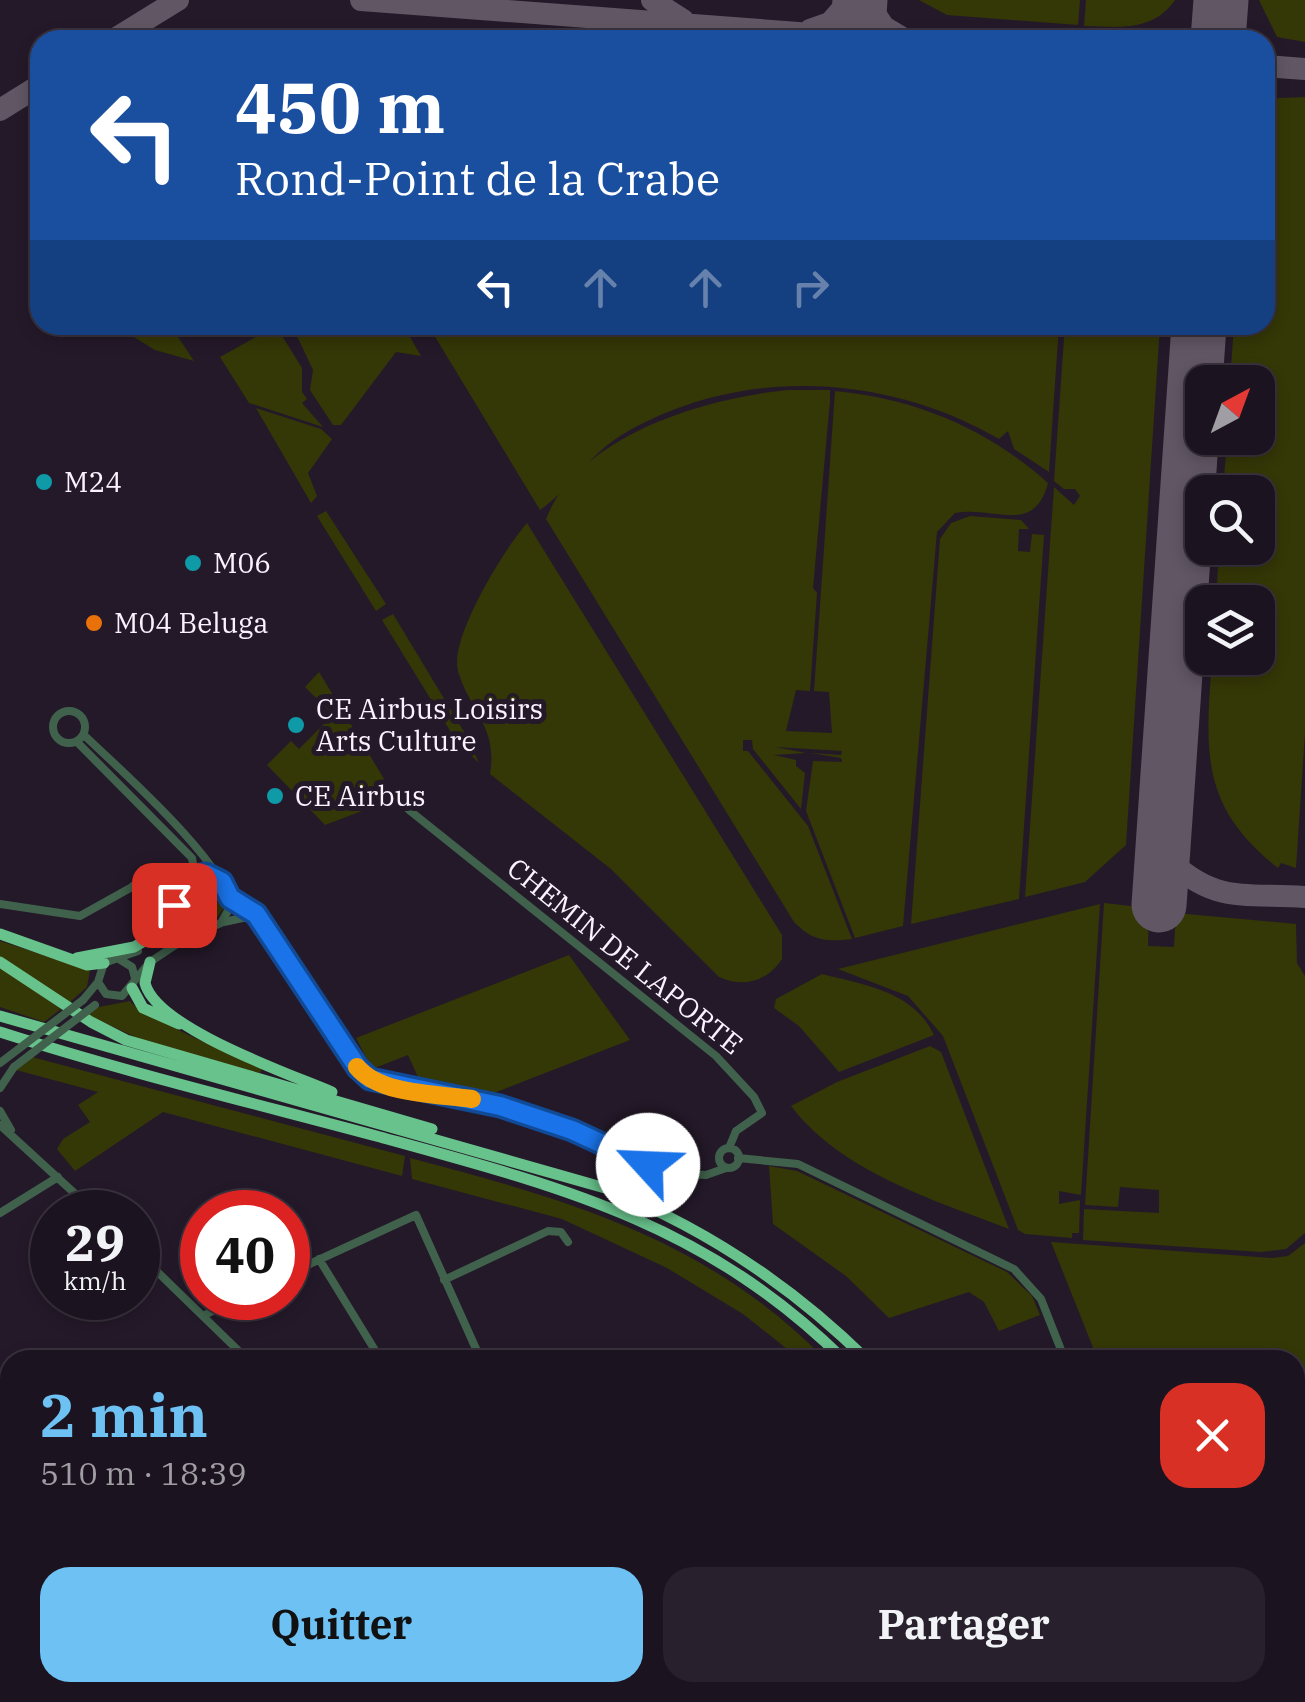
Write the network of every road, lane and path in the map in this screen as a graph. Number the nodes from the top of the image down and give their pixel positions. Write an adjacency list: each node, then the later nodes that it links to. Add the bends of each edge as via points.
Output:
1 (409, 810): 32 (street, CHEMIN DE LAPORTE, via 726,1067 762,1108 760,1117 733,1135)
2 (195, 875): 3 (street); 3 (street, via 192,858 80,738 182,832); 5 (street)
3 (222, 882): 6 (street)
4 (133, 886): 5 (street, via 149,882); 7 (street, via 161,891); 8 (street, via 80,916)
5 (177, 890): 7 (street)
6 (230, 898): 10 (street); 11 (street)
7 (174, 902): 9 (street)
8 (0, 904)
9 (176, 913): 12 (street); 13 (street)
10 (221, 923): 11 (street, via 247,917); 12 (street)
11 (262, 924): 37 (street, via 370,1079 500,1106 659,1170)
12 (198, 930): 18 (street)
13 (162, 931): 15 (highway, via 134,947); 16 (street)
14 (0, 934): 15 (highway)
15 (72, 958): 19 (highway)
16 (119, 959): 19 (street); 21 (street, via 132,967)
17 (0, 962): 29 (highway, via 126,1040)
18 (150, 962): 21 (street); 25 (highway, via 149,994)
19 (104, 963): 20 (street)
20 (98, 982): 22 (street); 26 (street, bridge)
21 (134, 983): 22 (street, via 122,996); 25 (highway, via 143,1008)
22 (109, 996): 27 (street, bridge, via 14,1068)
23 (0, 1016): 33 (highway)
24 (0, 1035): 51 (highway, via 604,1203 742,1275)
25 (206, 1036): 29 (highway)
26 (0, 1063)
27 (0, 1088)
28 (0, 1110): 31 (street)
29 (382, 1113): 33 (highway)
30 (0, 1124): 31 (street)
31 (14, 1134): 38 (street)
32 (729, 1148): 34 (street); 35 (street, CHEMIN DE LAPORTE)
33 (482, 1150): 52 (highway, via 605,1188 690,1226 763,1271)
34 (738, 1158): 36 (street); 53 (street, via 798,1164 1014,1269 1041,1299)
35 (719, 1159): 36 (street); 37 (street, CHEMIN DE LAPORTE)
36 (726, 1168): 37 (street)
37 (696, 1174)
38 (58, 1177): 39 (street); 40 (street)
39 (72, 1190)
40 (0, 1214)
41 (568, 1242): 45 (street, via 562,1232 548,1231)
42 (319, 1259): 43 (street); 45 (street, via 416,1215); 49 (street)
43 (310, 1263)
44 (160, 1274): 46 (street)
45 (444, 1280): 50 (street)
46 (180, 1294)
47 (207, 1320): 48 (street)
48 (238, 1350)
49 (376, 1350)
50 (476, 1350)
51 (833, 1350)
52 (855, 1350)
53 (1061, 1350)

